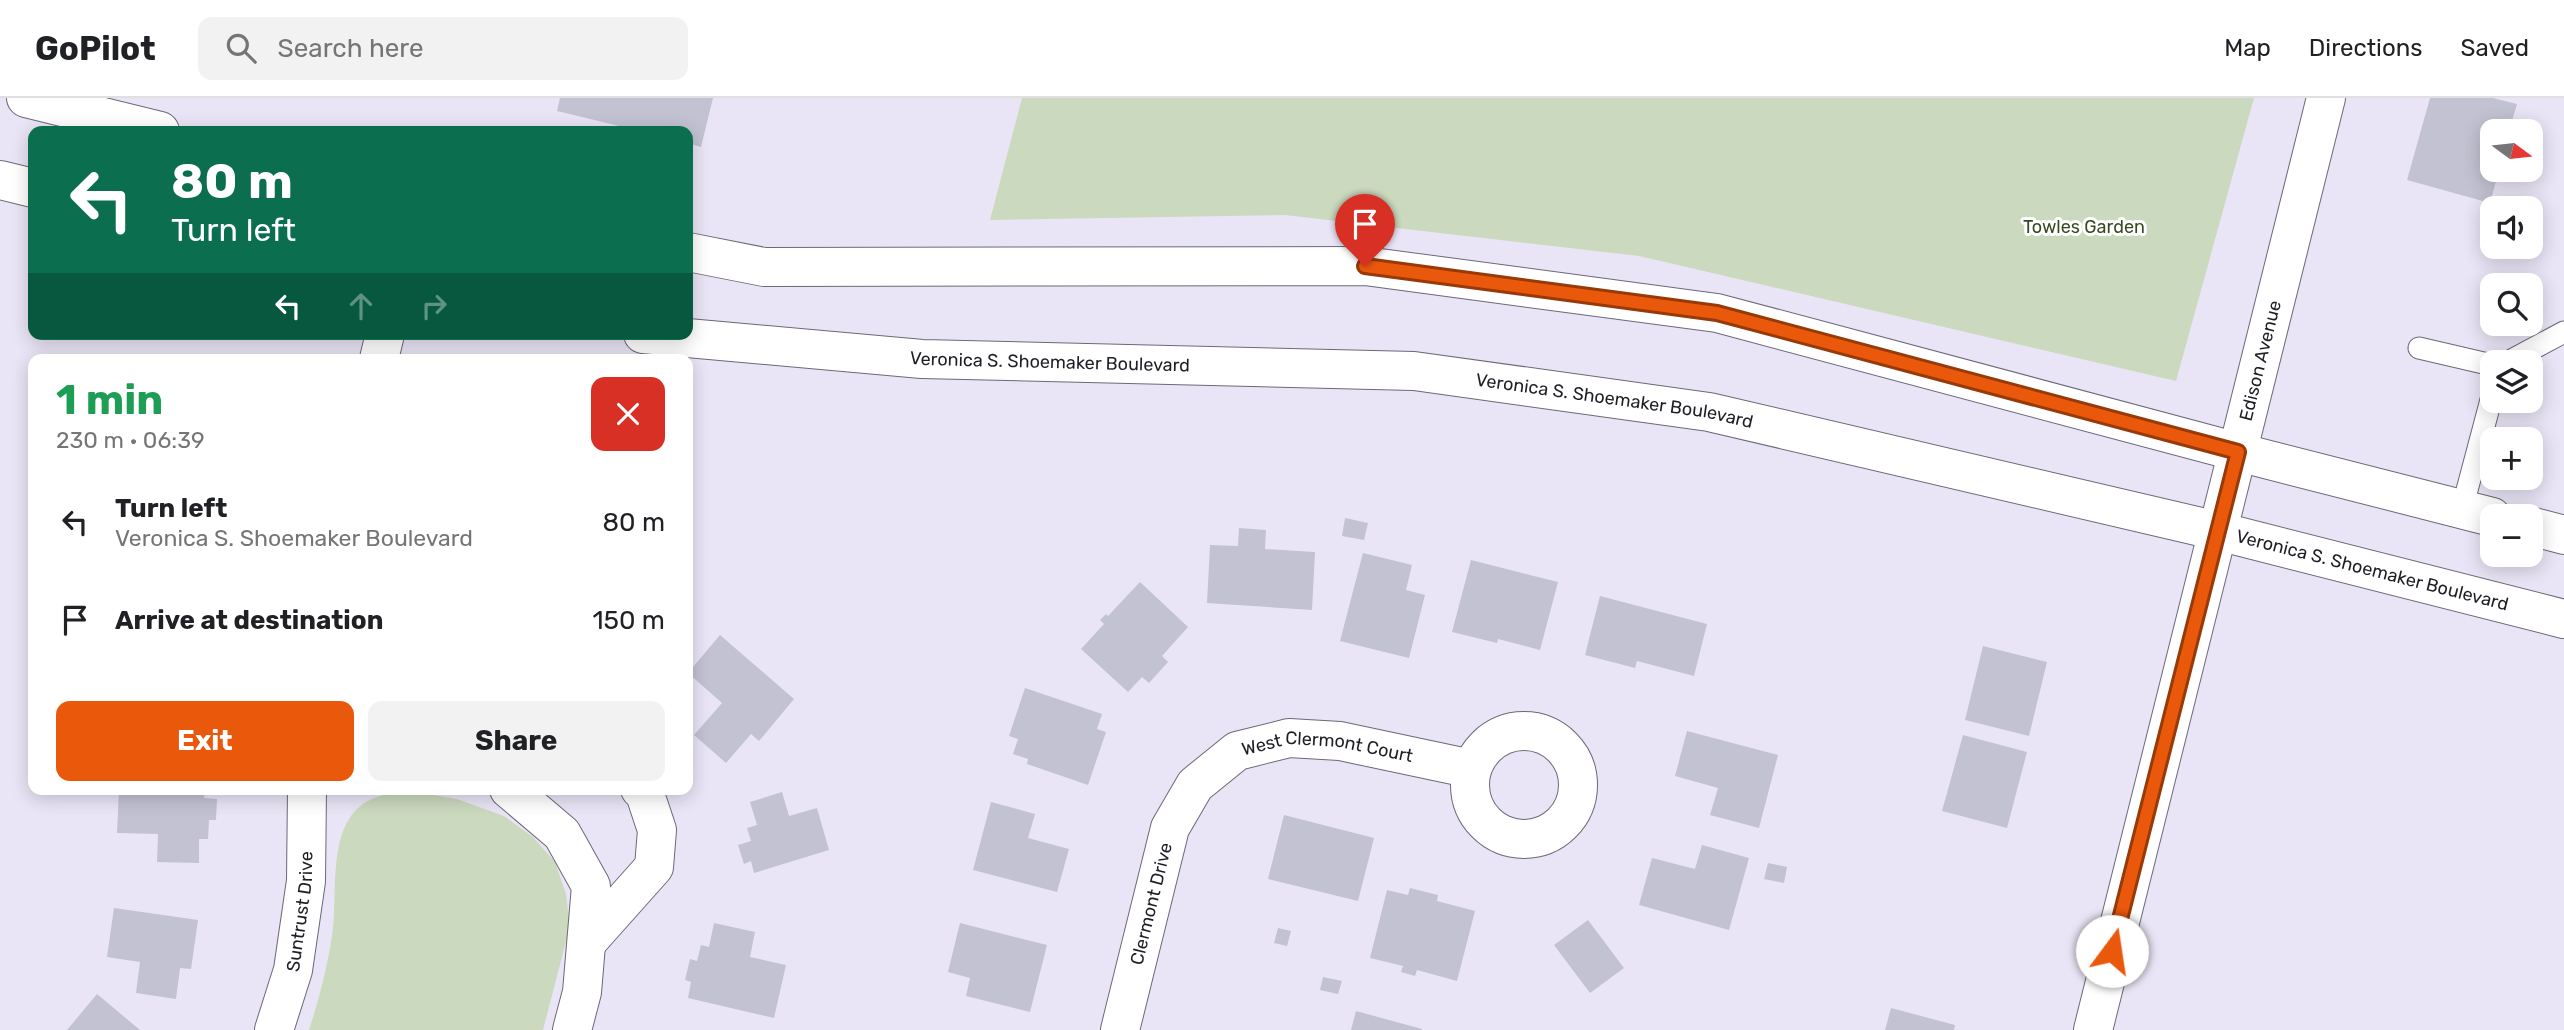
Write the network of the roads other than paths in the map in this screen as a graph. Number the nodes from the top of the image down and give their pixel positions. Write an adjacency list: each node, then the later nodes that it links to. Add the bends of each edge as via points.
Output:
1 (26, 98): 3 (street)
2 (2326, 98): 13 (street, Edison Avenue)
3 (140, 126)
4 (0, 180): 5 (street)
5 (28, 187)
6 (693, 252): 13 (street, via 764,267 1378,267 1717,313)
7 (2564, 331): 10 (lane)
8 (693, 338): 16 (street, Veronica S. Shoemaker Boulevard, via 922,359 1414,371 1709,412)
9 (2419, 348): 11 (lane)
10 (2530, 350)
11 (2480, 362)
12 (2490, 413): 14 (lane)
13 (2238, 452): 14 (street); 16 (street, Edison Avenue)
14 (2477, 513)
15 (2543, 529): 17 (street)
16 (2218, 531): 18 (street, Veronica S. Shoemaker Boulevard); 28 (street, Edison Avenue)
17 (2564, 535)
18 (2564, 619)
19 (1472, 769): 20 (street, West Clermont Court, via 1340,741 1289,737 1237,751)
20 (1195, 785): 27 (street, Clermont Drive, via 1170,828)
21 (307, 795): 25 (street, Suntrust Drive, via 306,881 293,970)
22 (516, 795): 24 (street, via 562,834 591,886)
23 (645, 795): 24 (street, via 657,830 654,867)
24 (588, 941): 26 (street)
25 (274, 1030)
26 (572, 1030)
27 (1120, 1030)
28 (2093, 1030)

